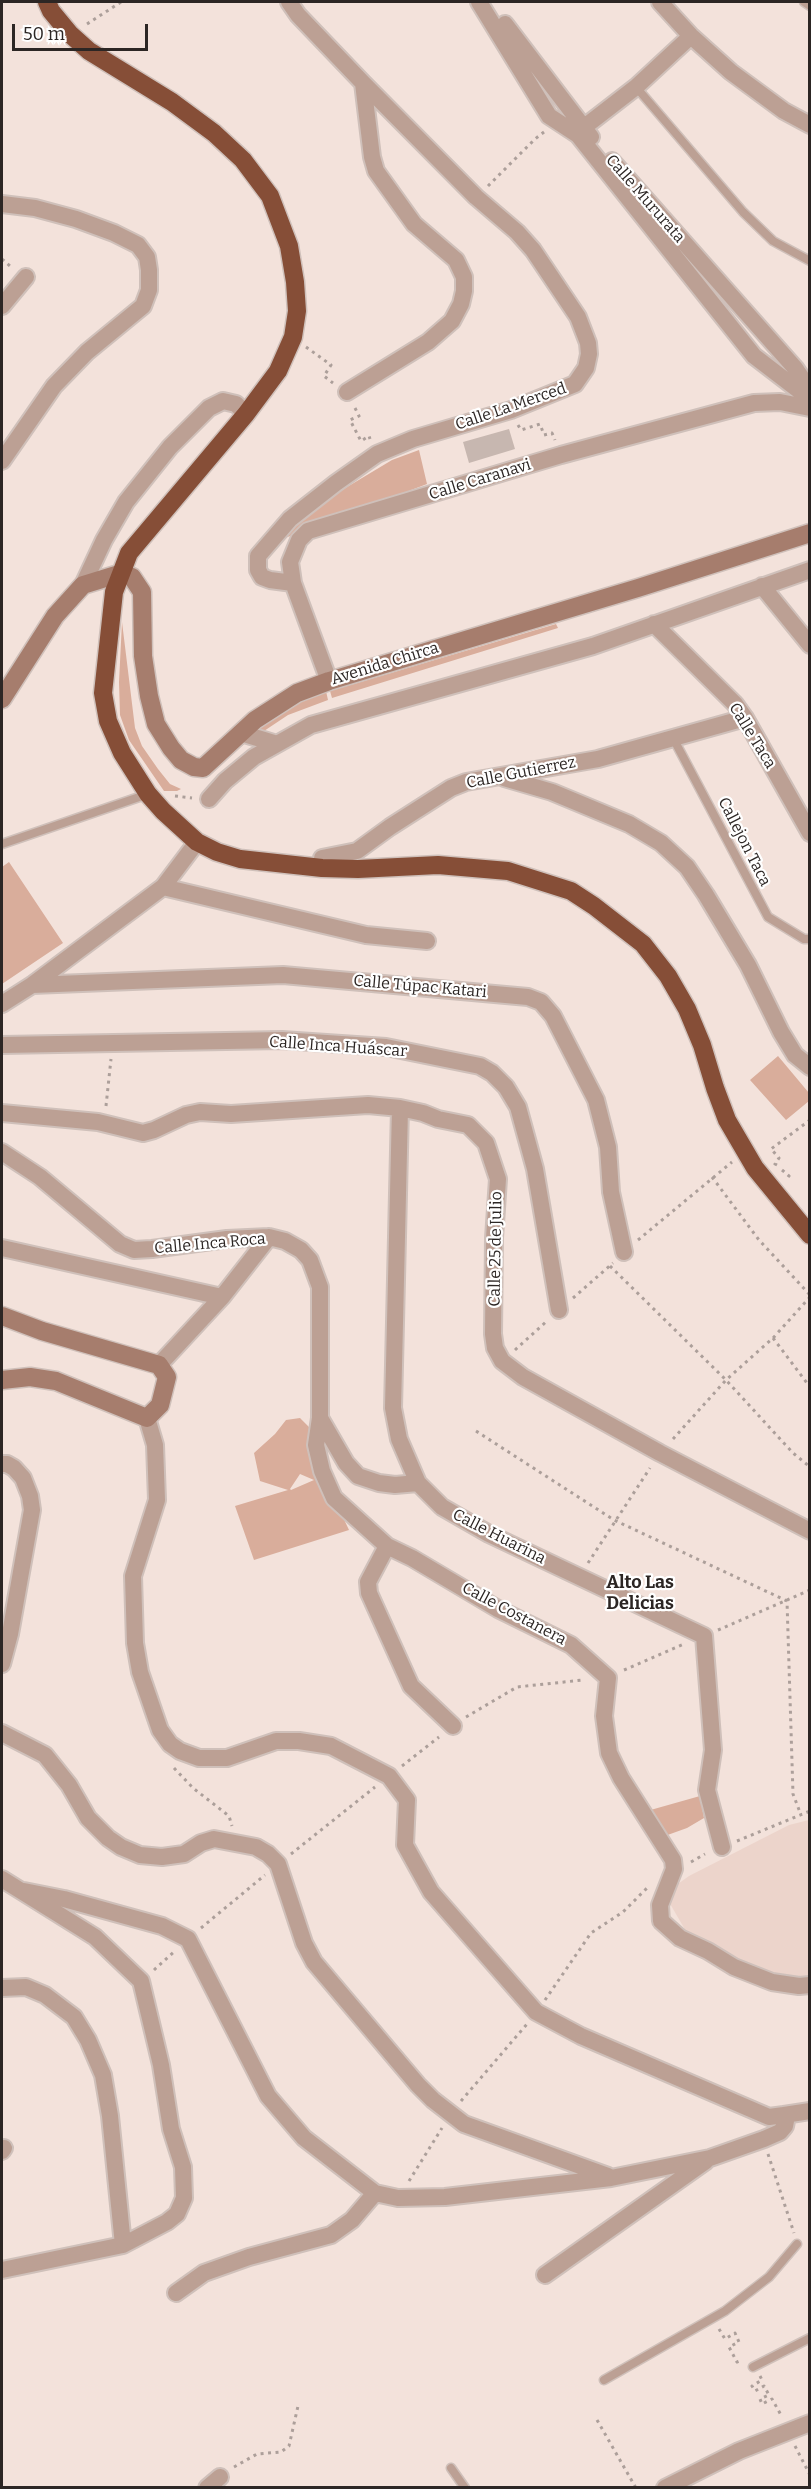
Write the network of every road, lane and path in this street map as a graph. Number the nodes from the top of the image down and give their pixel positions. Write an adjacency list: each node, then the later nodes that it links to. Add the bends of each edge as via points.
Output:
1 (47, 2): 9 (highway)
2 (121, 2): 9 (path)
3 (289, 2): 11 (street, Calle La Merced)
4 (479, 2): 13 (street)
5 (488, 2): 15 (street, Calle Mururata)
6 (660, 2): 10 (street)
7 (804, 2): 8 (lane)
8 (810, 6)
9 (70, 34): 21 (highway, via 89,51 214,133 243,160 270,196 289,246 295,282 297,311)
10 (691, 36): 12 (street); 14 (street, via 731,72)
11 (363, 83): 16 (street, Calle La Merced); 23 (street, via 376,171 414,224 456,260 464,277 464,291 452,321 428,342)
12 (636, 87): 15 (street); 18 (lane, via 743,212 773,241)
13 (555, 121): 16 (path); 24 (street, via 578,135 754,356)
14 (810, 125)
15 (583, 128): 22 (street, Calle Mururata, via 795,368)
16 (476, 197): 26 (street, Calle La Merced, via 533,250 578,317 588,343 586,368 575,384)
17 (2, 204): 30 (street, via 35,208 114,233 138,245 147,257 149,270 149,290 143,306 87,352 54,386)
18 (810, 261)
19 (26, 277): 20 (street)
20 (2, 306)
21 (293, 338): 23 (path, via 331,365 324,376 332,384 340,380); 27 (highway, via 278,371)
22 (810, 390)
23 (347, 392): 28 (path, via 359,416 350,420 361,441 369,436)
24 (810, 399)
25 (810, 408): 29 (street, Calle Caranavi, via 780,402 754,403)
26 (511, 410): 28 (street, Calle La Merced); 29 (path, via 521,430 540,424 544,435 552,433)
27 (246, 414): 33 (highway, via 129,553); 35 (street, via 236,404 223,401 208,408 170,447 126,502)
28 (376, 454): 34 (street, Calle La Merced, via 290,519 263,549 257,563 262,577)
29 (561, 455): 34 (street, Calle Caranavi, via 308,531 293,551)
30 (2, 461)
31 (810, 533): 39 (street, Avenida Chirca)
32 (810, 570): 36 (street)
33 (122, 573): 35 (street); 42 (street, Avenida Chirca, via 132,577 142,592 143,656 149,696 156,724 171,748 181,760 203,768); 46 (highway, via 114,592 103,693 108,721 122,753)
34 (293, 583): 39 (street, Calle Caranavi)
35 (83, 585): 40 (street, via 55,616)
36 (762, 586): 37 (street); 38 (street)
37 (654, 624): 41 (street, Calle Taca); 44 (street, via 549,659 311,725)
38 (810, 645)
39 (328, 681): 42 (street, Avenida Chirca, via 297,693)
40 (2, 699)
41 (745, 718): 43 (street, Calle Gutierrez); 48 (street, Calle Taca)
42 (241, 733): 44 (street)
43 (673, 738): 45 (street, Calle Gutierrez, via 598,759); 53 (lane, Callejon Taca, via 768,917)
44 (277, 744): 47 (street, via 254,757)
45 (500, 777): 51 (street, Calle Gutierrez, via 451,788 357,851 322,858); 59 (street, via 552,792 629,824 661,843 687,867 748,965 795,1055)
46 (148, 794): 47 (path); 49 (highway); 50 (lane)
47 (209, 799)
48 (810, 833)
49 (197, 842): 51 (highway, via 240,859); 52 (street)
50 (2, 844)
51 (322, 868): 66 (highway, via 438,864 508,871 571,891 618,922 643,944 668,975 702,1045 727,1120)
52 (163, 887): 54 (street, via 366,935); 55 (street)
53 (810, 939)
54 (427, 941)
55 (32, 985): 56 (street); 70 (street, Calle Túpac Katari, via 283,975 528,997 541,1002 553,1016 596,1100 609,1147 611,1192)
56 (2, 1004)
57 (113, 1043): 58 (street, Calle Inca Huáscar); 63 (path); 74 (street, Calle Inca Huáscar, via 282,1040 386,1047 480,1066 492,1073 518,1107 535,1169)
58 (2, 1045)
59 (810, 1067)
60 (400, 1108): 63 (street, Calle 25 de Julio, via 200,1112 143,1133); 84 (street, Calle 25 de Julio, via 468,1125 486,1143 498,1179 493,1335 502,1361 523,1377); 87 (street, Calle Huarina, via 393,1408 399,1439)
61 (2, 1113): 63 (street, Calle 25 de Julio)
62 (810, 1120): 66 (path, via 771,1149 779,1158 775,1164 789,1176)
63 (104, 1123)
64 (2, 1152): 68 (street, Calle Inca Roca, via 40,1177 120,1244 134,1250)
65 (712, 1177): 72 (path, via 759,1240)
66 (773, 1191): 67 (highway)
67 (810, 1235)
68 (269, 1237): 73 (street); 82 (street, Calle Inca Roca, via 301,1251 310,1260 320,1287)
69 (2, 1248): 73 (street)
70 (624, 1252)
71 (610, 1266): 79 (path)
72 (810, 1296): 76 (path)
73 (222, 1297): 77 (street)
74 (559, 1310)
75 (2, 1316): 77 (street)
76 (773, 1338): 79 (path); 80 (path)
77 (159, 1365): 81 (street, via 167,1377 164,1393 160,1406)
78 (2, 1380): 81 (street, via 30,1377 56,1382)
79 (726, 1380): 84 (path); 86 (path, via 793,1454)
80 (810, 1387)
81 (147, 1418): 96 (street, via 155,1445 157,1500 133,1576 135,1643 140,1672 160,1730)
82 (320, 1418): 87 (street, via 358,1476 395,1485); 90 (street, Calle Inca Roca, via 316,1445 334,1498)
83 (476, 1431): 88 (path)
84 (660, 1453): 88 (path); 89 (street, Calle 25 de Julio)
85 (2, 1464): 92 (street, via 14,1468 23,1478 32,1510)
86 (810, 1467)
87 (418, 1483): 91 (street, Calle Huarina, via 442,1507)
88 (614, 1520): 91 (path); 99 (path, via 787,1601 793,1794)
89 (810, 1531)
90 (387, 1546): 93 (street, Calle Costanera, via 571,1645); 94 (street, via 368,1582 369,1593 411,1686)
91 (579, 1577): 101 (street, Calle Huarina, via 704,1636 713,1750 706,1790)
92 (2, 1664)
93 (608, 1678): 94 (path, via 517,1688); 102 (street, via 604,1716 609,1753 673,1860)
94 (453, 1726): 97 (path)
95 (2, 1733): 100 (street, via 45,1755 88,1818 121,1847 140,1855 162,1857 184,1854 214,1839)
96 (170, 1744): 97 (street, via 199,1758 227,1758 276,1741 299,1741 331,1746); 100 (path, via 167,1761 229,1816)
97 (389, 1776): 108 (street, via 407,1800 405,1845 431,1892)
98 (810, 1811): 99 (path)
99 (801, 1815): 101 (path)
100 (237, 1842): 113 (street, via 256,1847 278,1864 314,1962 433,2100 464,2124)
101 (722, 1847): 102 (path)
102 (674, 1869): 106 (street, via 660,1905 661,1921 680,1938 772,1982)
103 (2, 1879): 105 (street)
104 (649, 1886): 108 (path, via 623,1912 591,1934)
105 (24, 1891): 114 (street, via 162,1926 188,1939 268,2096 304,2138); 116 (street, via 96,1937 141,1981 171,2129 183,2167 184,2198 177,2214 167,2222)
106 (810, 1986)
107 (2, 1988): 116 (street, via 26,1987 45,1995 74,2017 88,2040 103,2075)
108 (536, 2012): 110 (street, via 581,2036 769,2117)
109 (810, 2111): 110 (street)
110 (784, 2115): 111 (street, via 786,2121 780,2133)
111 (764, 2139): 112 (street); 115 (path)
112 (710, 2158): 113 (street); 118 (street)
113 (611, 2178): 114 (street, via 445,2197 398,2198)
114 (375, 2193): 119 (street, via 352,2220 331,2235 204,2273)
115 (797, 2244): 122 (lane, via 769,2277 725,2311)
116 (123, 2245): 117 (street)
117 (2, 2270)
118 (545, 2275)
119 (176, 2293)
120 (810, 2338): 121 (lane)
121 (753, 2367)
122 (604, 2380)
123 (298, 2406): 129 (path, via 288,2446 281,2452 248,2458)
124 (597, 2420): 131 (path)
125 (810, 2423): 126 (street)
126 (790, 2432): 128 (path); 132 (street, via 739,2451)
127 (451, 2468): 130 (lane)
128 (810, 2475)
129 (214, 2482)
130 (465, 2487)
131 (636, 2487)
132 (665, 2487)

